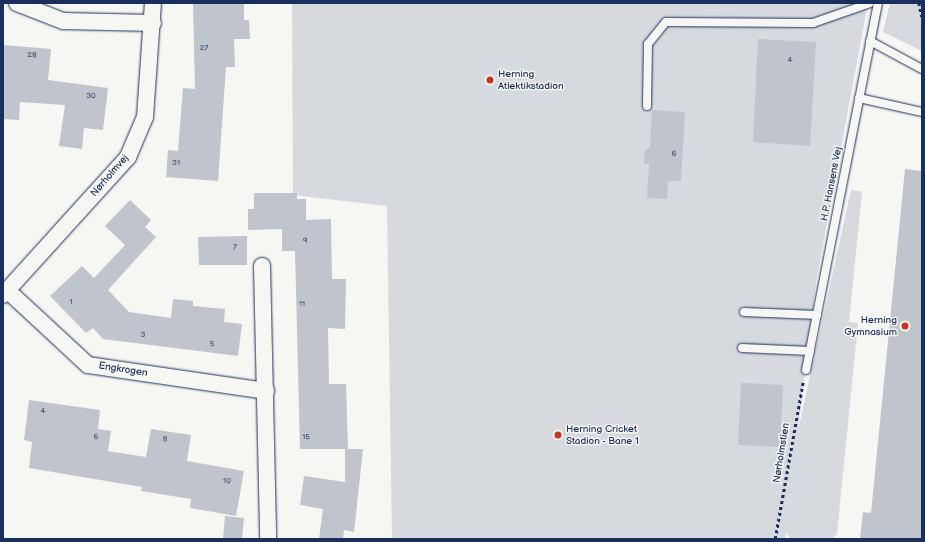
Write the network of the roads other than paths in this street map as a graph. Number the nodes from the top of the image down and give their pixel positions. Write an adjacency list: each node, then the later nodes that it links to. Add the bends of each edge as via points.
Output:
1 (16, 3): 5 (street, via 63,21)
2 (153, 3): 5 (street, Nørholmvej)
3 (870, 3): 9 (lane, via 813,23 666,22 648,44)
4 (878, 3): 6 (lane, H.P. Hansens Vej)
5 (153, 23): 12 (street, Nørholmvej, via 145,117 128,157)
6 (870, 41): 7 (lane); 8 (lane, H.P. Hansens Vej)
7 (922, 69)
8 (859, 98): 10 (lane); 14 (lane, H.P. Hansens Vej)
9 (647, 106)
10 (922, 112)
11 (262, 266): 18 (street)
12 (5, 293): 18 (street, Engkrogen, via 88,364)
13 (744, 312): 14 (lane)
14 (817, 315): 16 (lane, H.P. Hansens Vej)
15 (742, 348): 16 (lane)
16 (810, 351): 17 (lane, H.P. Hansens Vej)
17 (806, 370)
18 (266, 391): 19 (street)
19 (268, 539)

